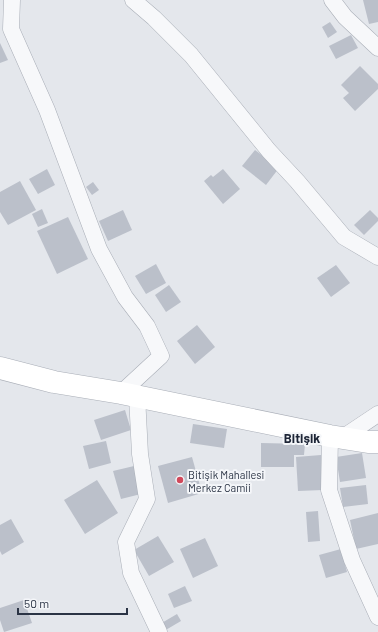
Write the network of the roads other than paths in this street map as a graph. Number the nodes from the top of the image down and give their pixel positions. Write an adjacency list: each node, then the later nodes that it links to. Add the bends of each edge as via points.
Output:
1 (12, 0): 4 (street)
2 (133, 0): 6 (street, via 192,55 269,151 344,237)
3 (332, 0): 5 (street, via 345,17)
4 (6, 27): 8 (street, via 47,110 99,249 125,297 147,326 161,356)
5 (378, 48)
6 (378, 257)
7 (0, 368): 8 (street, via 54,382)
8 (129, 395): 10 (street); 13 (street, via 147,499 126,542 131,573)
9 (378, 414): 10 (street)
10 (336, 437): 11 (street); 12 (street, via 329,490 352,560)
11 (378, 442)
12 (378, 617)
13 (159, 632)

